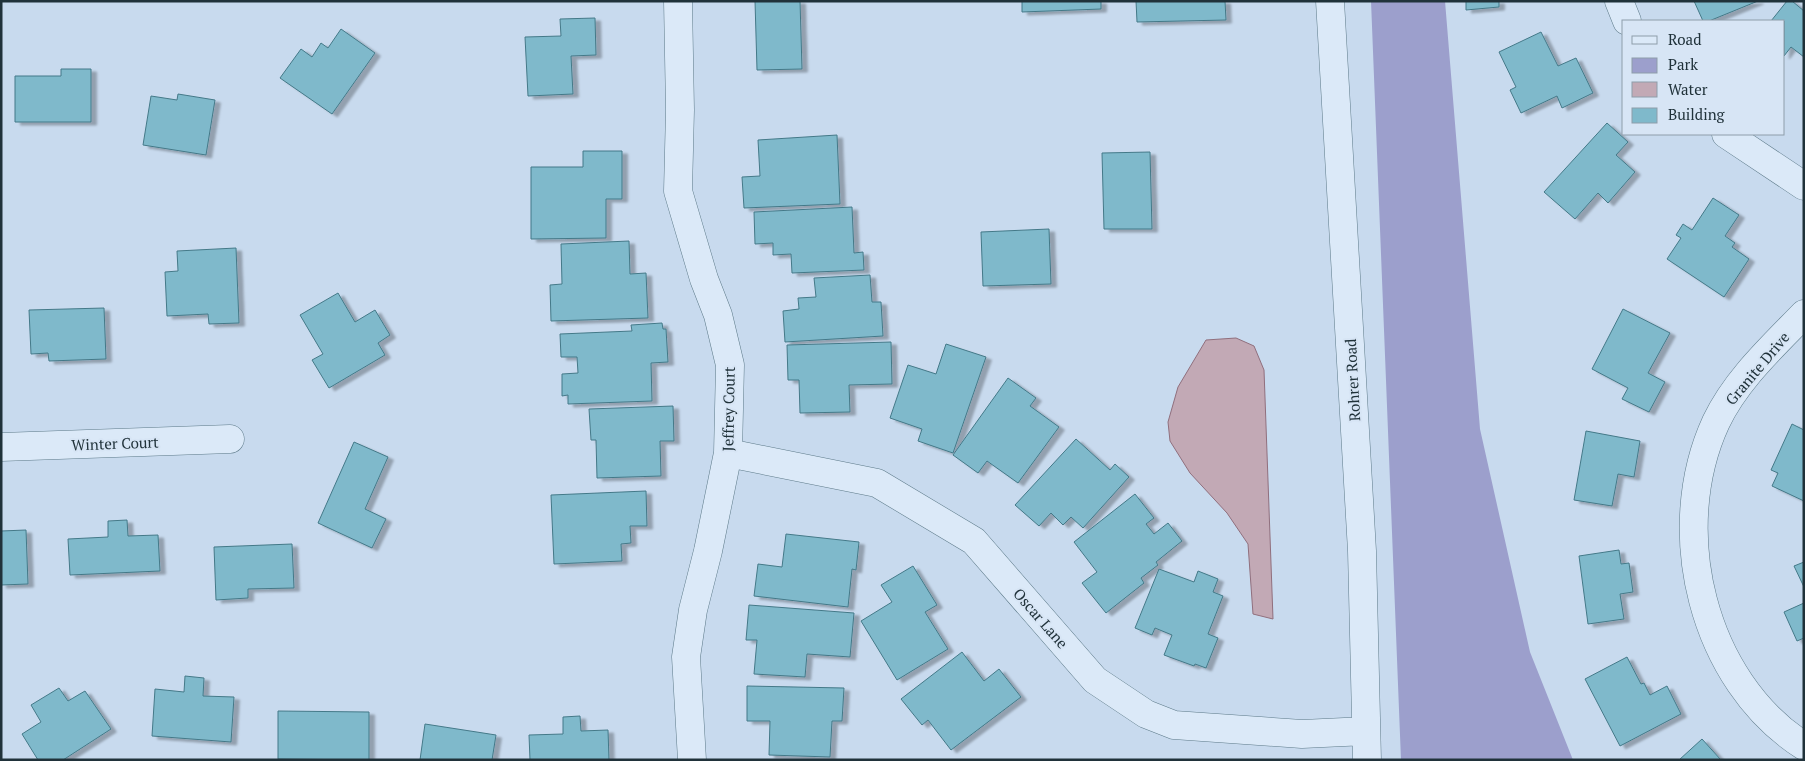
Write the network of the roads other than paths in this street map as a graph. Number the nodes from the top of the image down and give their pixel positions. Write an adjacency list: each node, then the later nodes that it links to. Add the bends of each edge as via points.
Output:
1 (678, 1): 10 (street, Jeffrey Court, via 678,191 718,315 730,365)
2 (1330, 1): 11 (street, Rohrer Road, via 1362,551)
3 (1619, 1): 4 (street)
4 (1627, 20)
5 (1728, 135): 6 (street)
6 (1804, 186)
7 (1804, 314): 12 (street, Granite Drive, via 1758,362 1717,421 1697,486 1694,537 1702,598 1716,639 1755,702 1774,723)
8 (230, 439): 9 (street, Winter Court)
9 (1, 447)
10 (728, 453): 11 (street, Oscar Lane, via 877,483 974,541 1094,680 1146,714 1174,725 1302,734); 13 (street, Jeffrey Court, via 693,610 686,657)
11 (1366, 731): 14 (street, Rohrer Road)
12 (1804, 746)
13 (692, 760)
14 (1367, 760)

